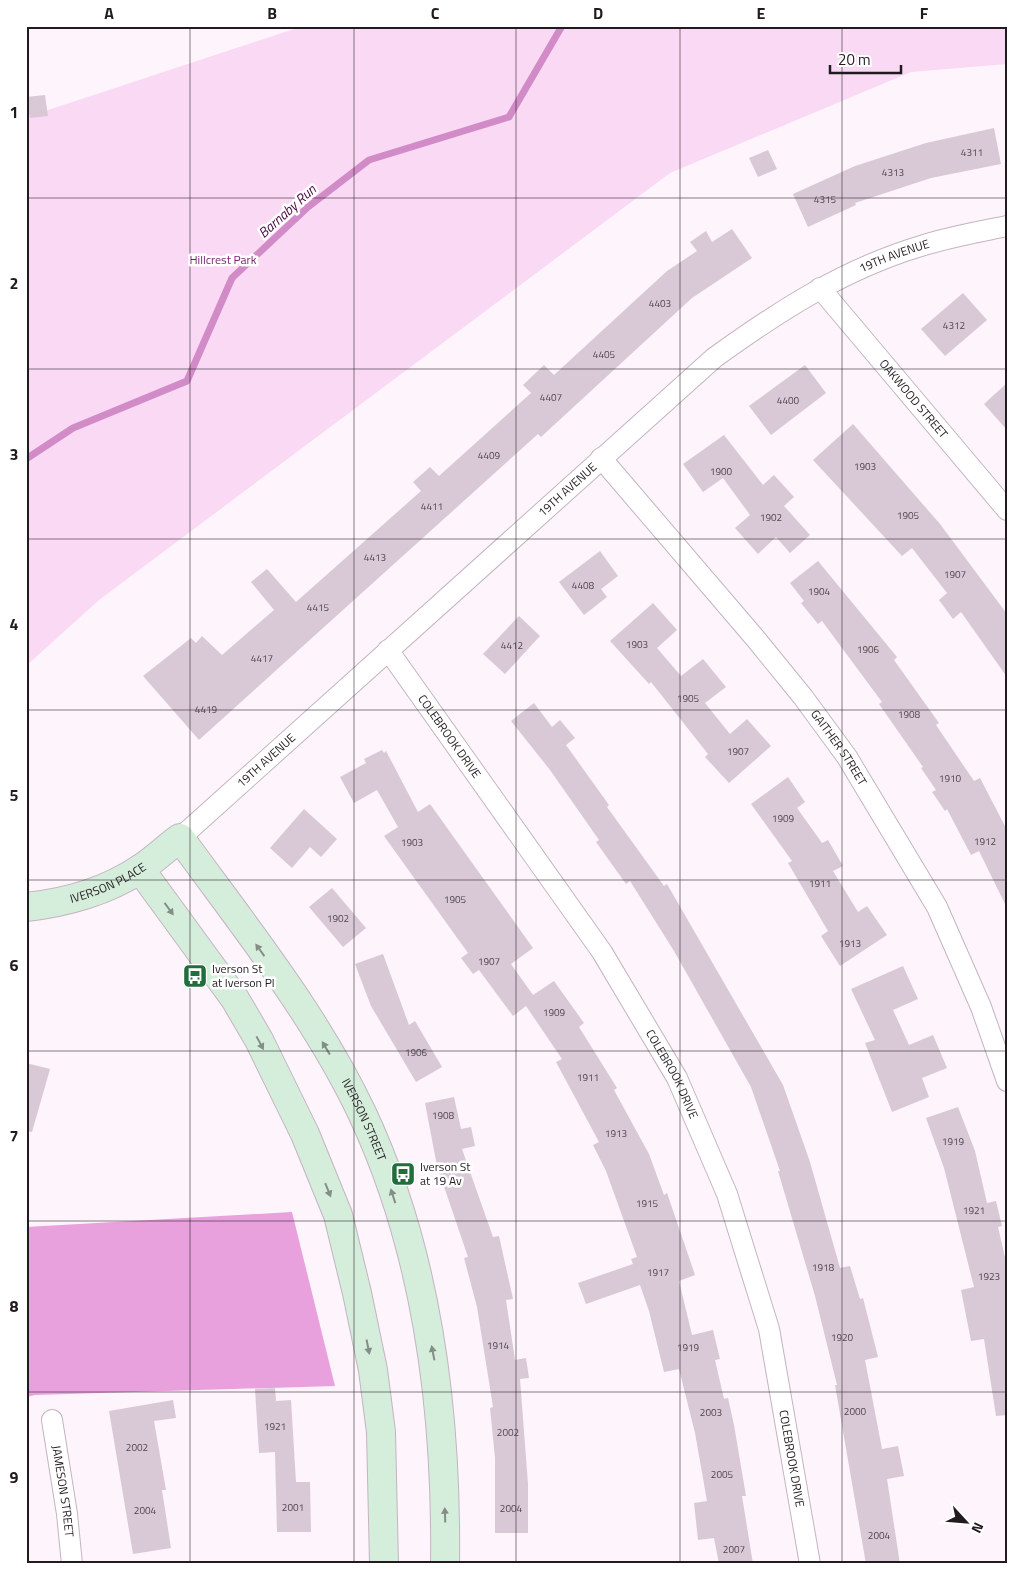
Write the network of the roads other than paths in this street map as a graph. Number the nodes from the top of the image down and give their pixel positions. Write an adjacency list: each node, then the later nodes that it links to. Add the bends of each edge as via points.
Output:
1 (1007, 226): 2 (street, 19TH AVENUE, via 921,246)
2 (820, 288): 3 (street, 19TH AVENUE, via 770,317 714,358); 4 (street, OAKWOOD STREET)
3 (601, 458): 5 (street, 19TH AVENUE); 9 (street, GAITHER STREET, via 804,697 847,757 937,907 981,1007)
4 (1005, 506)
5 (388, 650): 6 (street, 19TH AVENUE); 14 (street, COLEBROOK DRIVE, via 602,952 676,1078 728,1194 769,1329)
6 (180, 838): 7 (main road, IVERSON PLACE); 13 (main road, IVERSON STREET, one-way to 6, via 442,1437 435,1368 421,1294 386,1174 362,1113 295,997)
7 (140, 869): 8 (main road, IVERSON PLACE, via 86,895); 12 (main road, one-way to 12, via 235,999 259,1040 305,1134 338,1215 373,1370 381,1432)
8 (26, 907)
9 (1007, 1081)
10 (52, 1420): 11 (street, JAMESON STREET)
11 (72, 1564)
12 (384, 1564)
13 (445, 1564)
14 (810, 1564)

